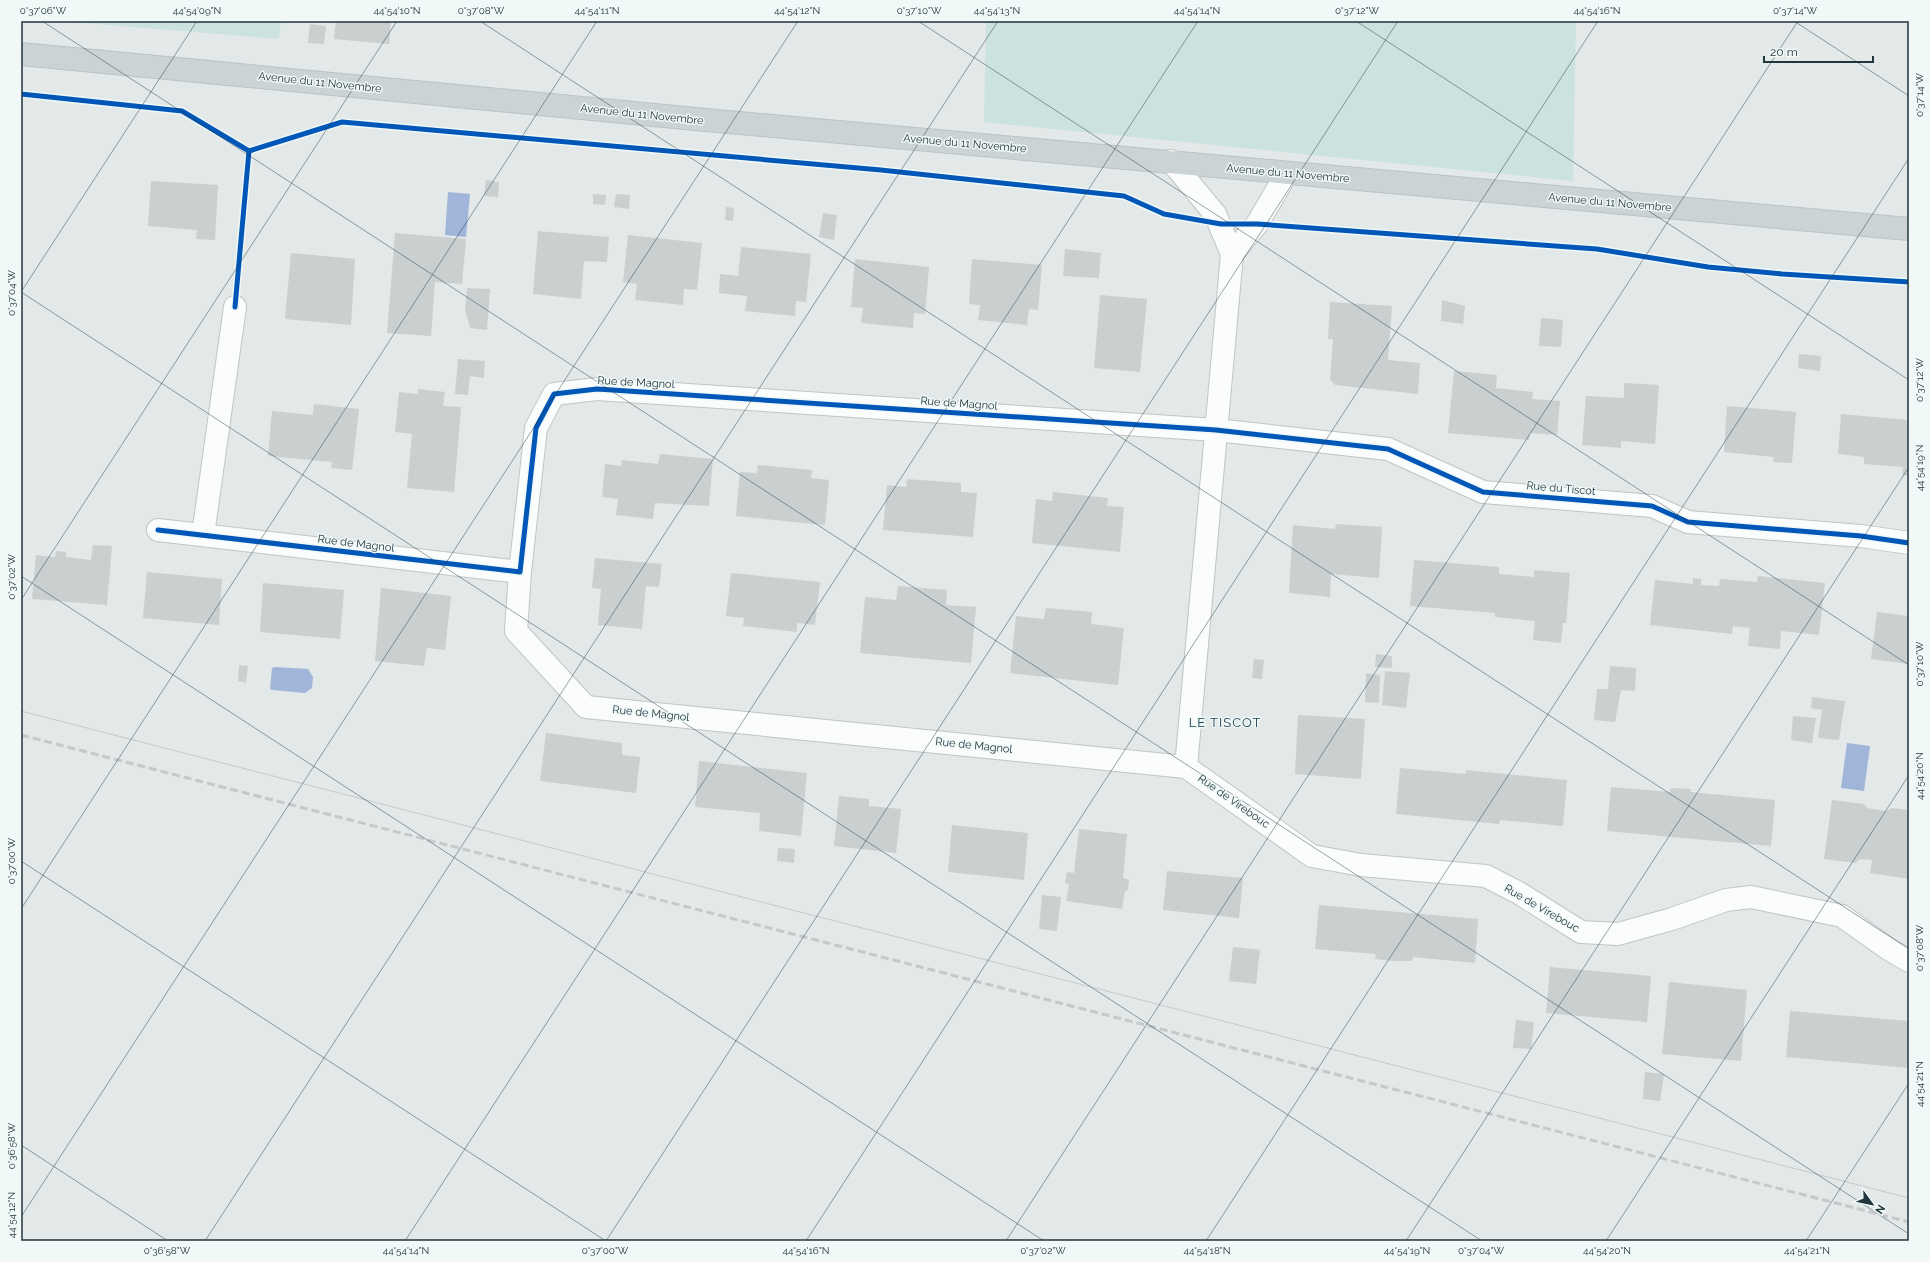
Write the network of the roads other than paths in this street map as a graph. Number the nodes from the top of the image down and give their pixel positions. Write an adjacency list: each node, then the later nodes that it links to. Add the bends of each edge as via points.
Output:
1 (21, 54): 2 (main road, Avenue du 11 Novembre, via 706,120)
2 (1171, 161): 3 (main road, Avenue du 11 Novembre); 5 (street, via 1215,214)
3 (1287, 173): 4 (main road, Avenue du 11 Novembre); 5 (street, via 1257,224)
4 (1909, 229)
5 (1232, 254): 7 (street)
6 (235, 307): 9 (street)
7 (1216, 430): 10 (street, Rue du Tiscot, via 1388,449 1483,492 1652,506 1688,522 1861,536); 11 (street, Rue de Magnol, via 597,389 554,394 536,428); 12 (street)
8 (158, 530): 9 (street, Rue de Magnol)
9 (203, 535): 11 (street, Rue de Magnol)
10 (1909, 544)
11 (520, 572): 12 (street, Rue de Magnol, via 516,631 586,706)
12 (1186, 767): 13 (street, Rue de Virebouc, via 1312,856 1361,865 1486,876 1519,893 1581,932 1618,934 1726,900 1751,897 1842,916)
13 (1909, 961)

